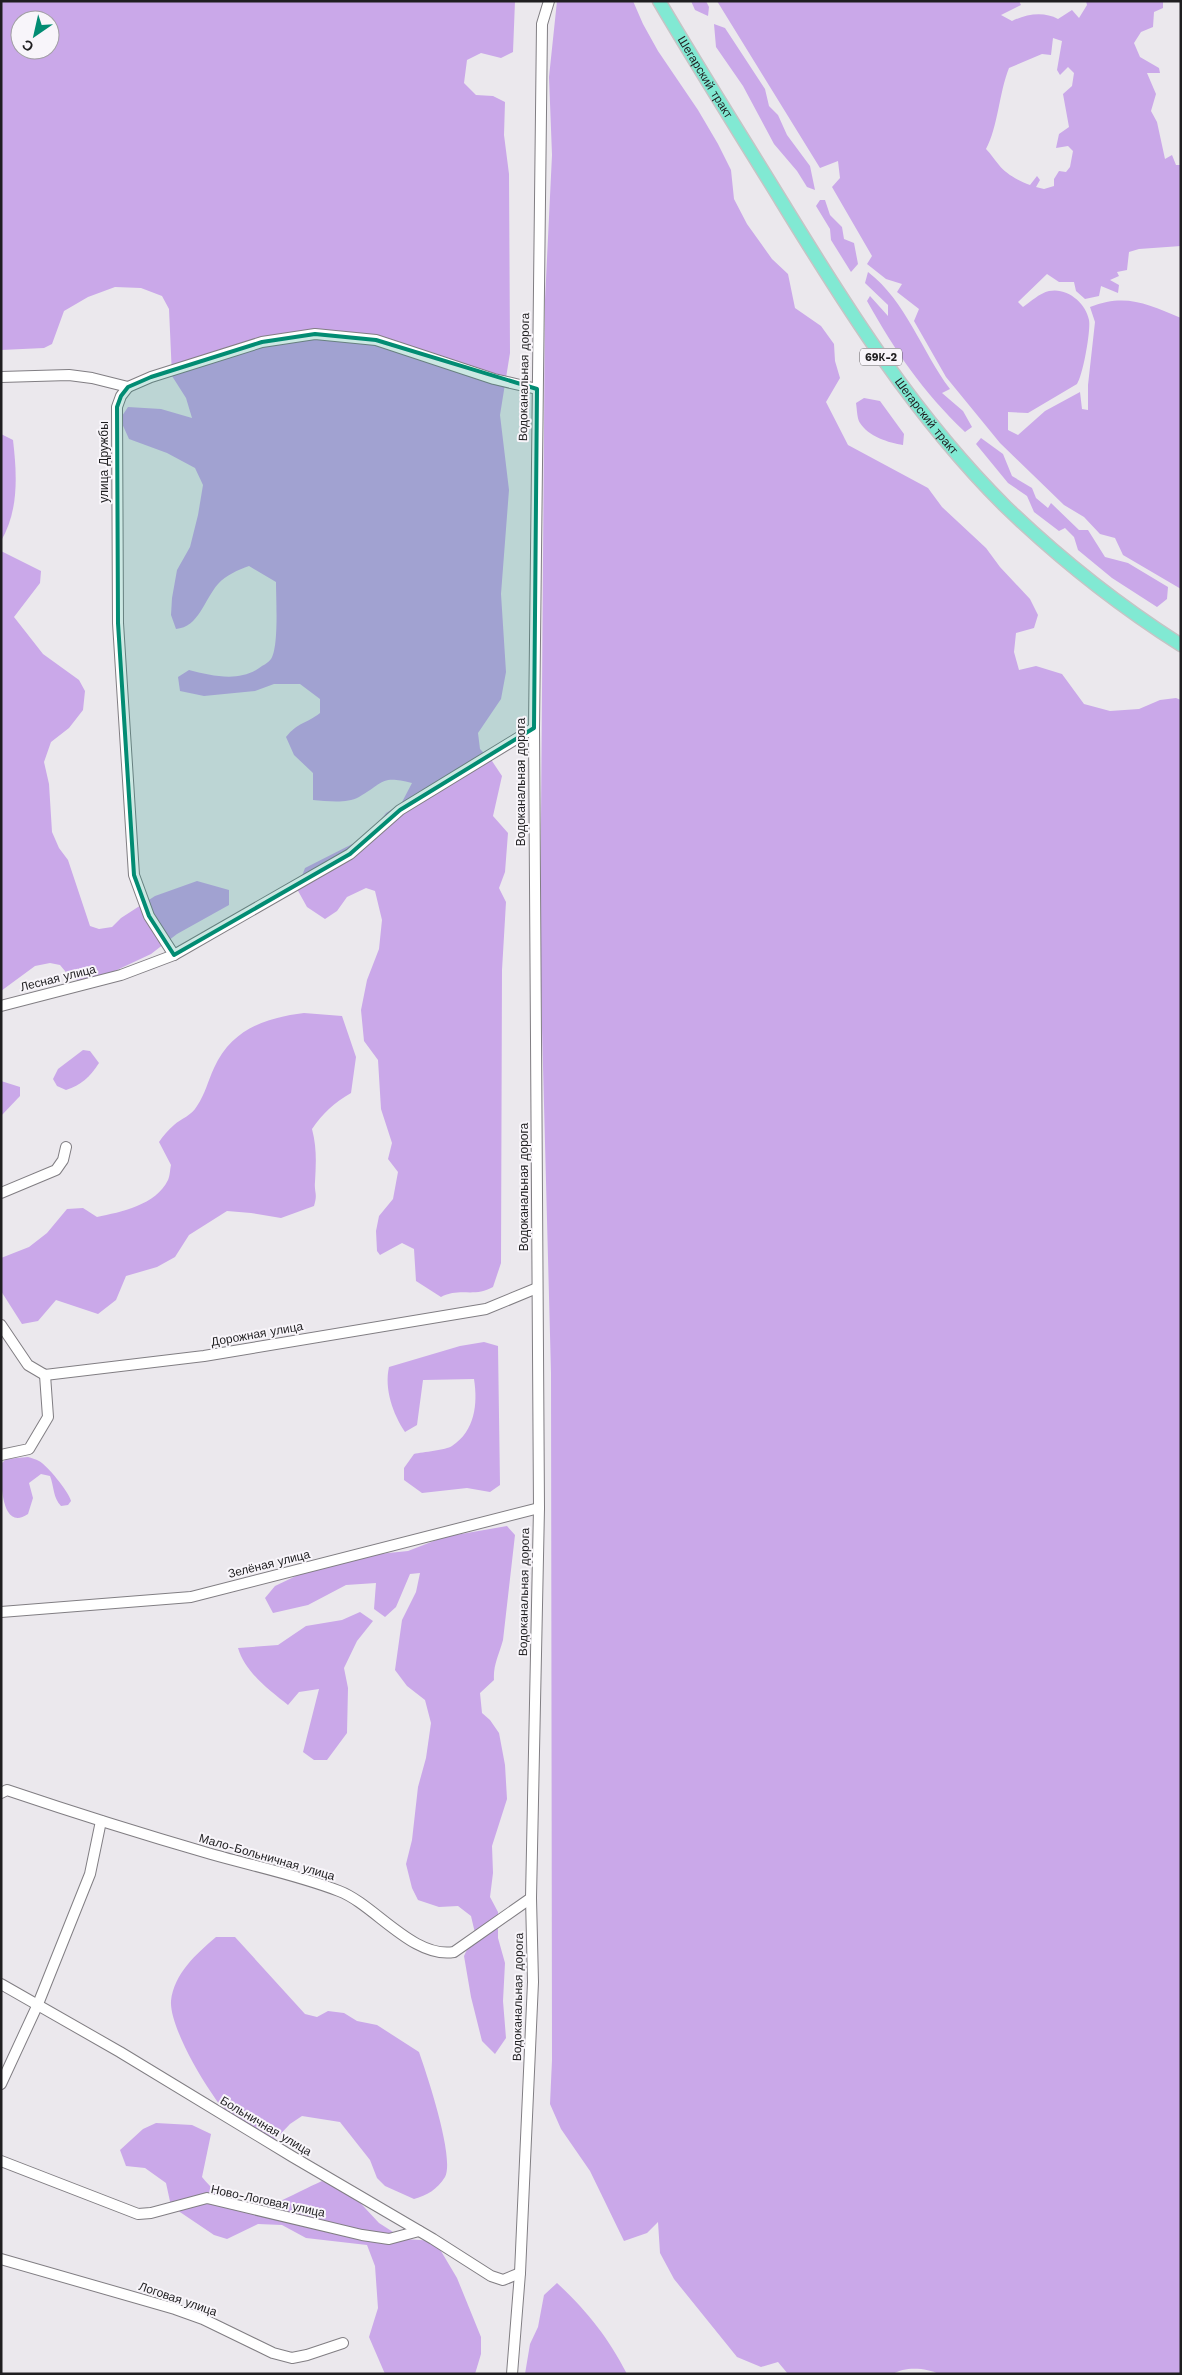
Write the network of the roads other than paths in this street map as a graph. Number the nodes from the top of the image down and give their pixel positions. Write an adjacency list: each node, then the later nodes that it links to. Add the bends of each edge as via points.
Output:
1 (549, 1): 5 (street, Водоканальная дорога, via 542,24)
2 (659, 1): 6 (main road, Шегарский тракт / 69К-2, via 835,288 920,408 983,482 1033,532 1115,601)
3 (1, 377): 4 (street, via 69,375)
4 (128, 387): 5 (street, via 262,342 315,334 376,340 494,379); 8 (street, улица Дружбы, via 117,407 118,623 134,875 149,916)
5 (537, 389): 7 (street, Водоканальная дорога)
6 (1181, 645)
7 (534, 728): 8 (street, Лесная улица, via 400,810 350,854); 12 (street, Водоканальная дорога)
8 (174, 955): 9 (street, Лесная улица, via 121,975)
9 (1, 1006)
10 (66, 1147): 11 (street, via 56,1170)
11 (1, 1193)
12 (537, 1288): 14 (street, Дорожная улица, via 486,1309 204,1356); 16 (street, Водоканальная дорога)
13 (1, 1325): 14 (street, via 28,1365)
14 (45, 1376): 15 (street, via 48,1417 29,1449)
15 (1, 1455)
16 (538, 1508): 17 (street, Зелёная улица, via 191,1597); 20 (street, Водоканальная дорога)
17 (1, 1612)
18 (1, 1793): 19 (street, Мало-Больничная улица, via 7,1790)
19 (102, 1821): 20 (street, Мало-Больничная улица, via 340,1892 416,1943 444,1954 454,1952); 22 (street, via 90,1874)
20 (531, 1898): 27 (street, Водоканальная дорога, via 533,1982)
21 (1, 1984): 22 (street, Больничная улица)
22 (38, 2004): 23 (street); 25 (street, Больничная улица)
23 (1, 2084)
24 (1, 2161): 25 (street, Ново-Логовая улица, via 138,2214 207,2198 362,2235 390,2238)
25 (419, 2231): 27 (street, Больничная улица, via 496,2279 503,2280)
26 (1, 2259): 28 (street, Логовая улица, via 175,2309 273,2353 292,2358)
27 (520, 2273): 29 (street, Водоканальная дорога)
28 (343, 2343)
29 (512, 2374)

